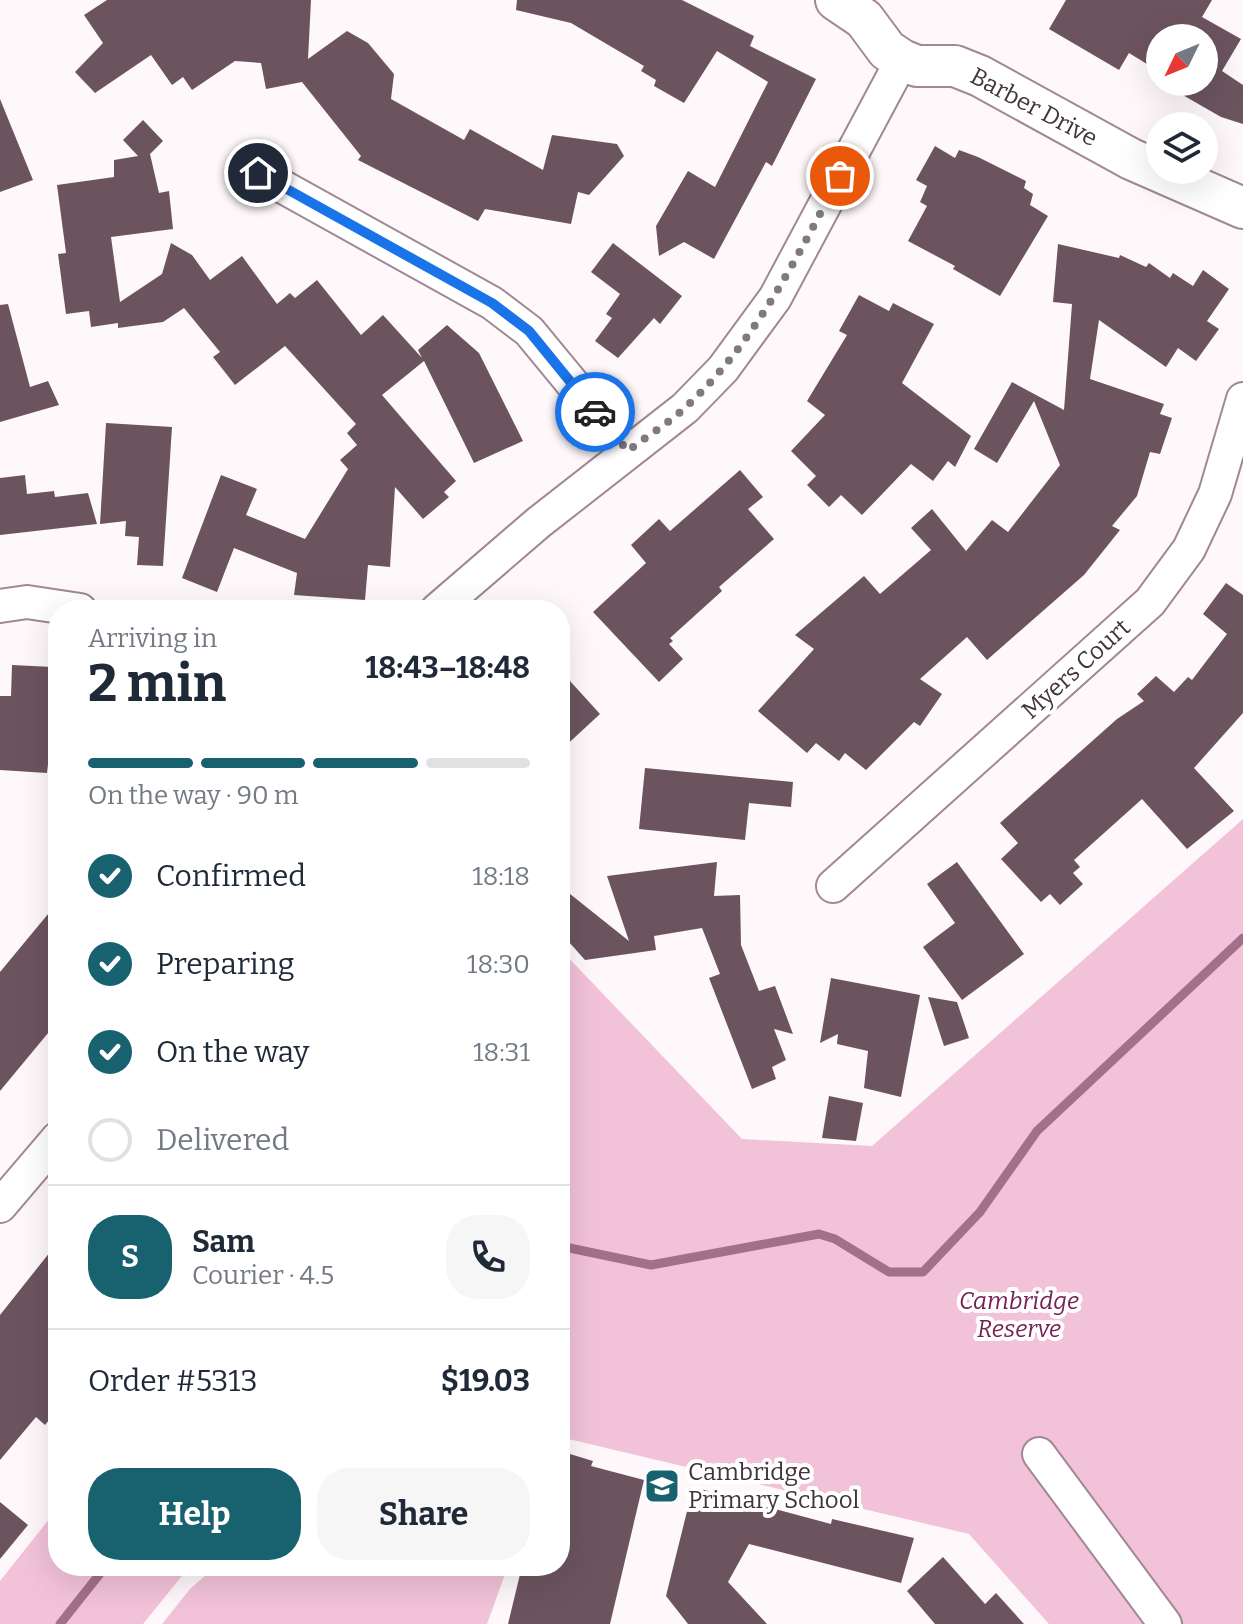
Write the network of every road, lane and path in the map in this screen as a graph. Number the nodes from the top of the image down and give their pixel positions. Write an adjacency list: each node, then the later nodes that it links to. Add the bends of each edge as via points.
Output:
1 (836, 0): 2 (street, via 864,19 887,50)
2 (902, 60): 4 (street, Barber Drive, via 917,66 955,66 980,76 1131,159); 6 (street, via 754,331 685,408)
3 (258, 173): 6 (street, via 492,303 529,331)
4 (1243, 208)
5 (1243, 399): 10 (street, Myers Court, via 1215,494 1189,549 1150,602)
6 (628, 451): 7 (street)
7 (449, 600)
8 (48, 605): 9 (street)
9 (0, 606)
10 (833, 886)
11 (48, 1150): 12 (street)
12 (0, 1206)
13 (1039, 1454): 14 (street)
14 (1165, 1624)

